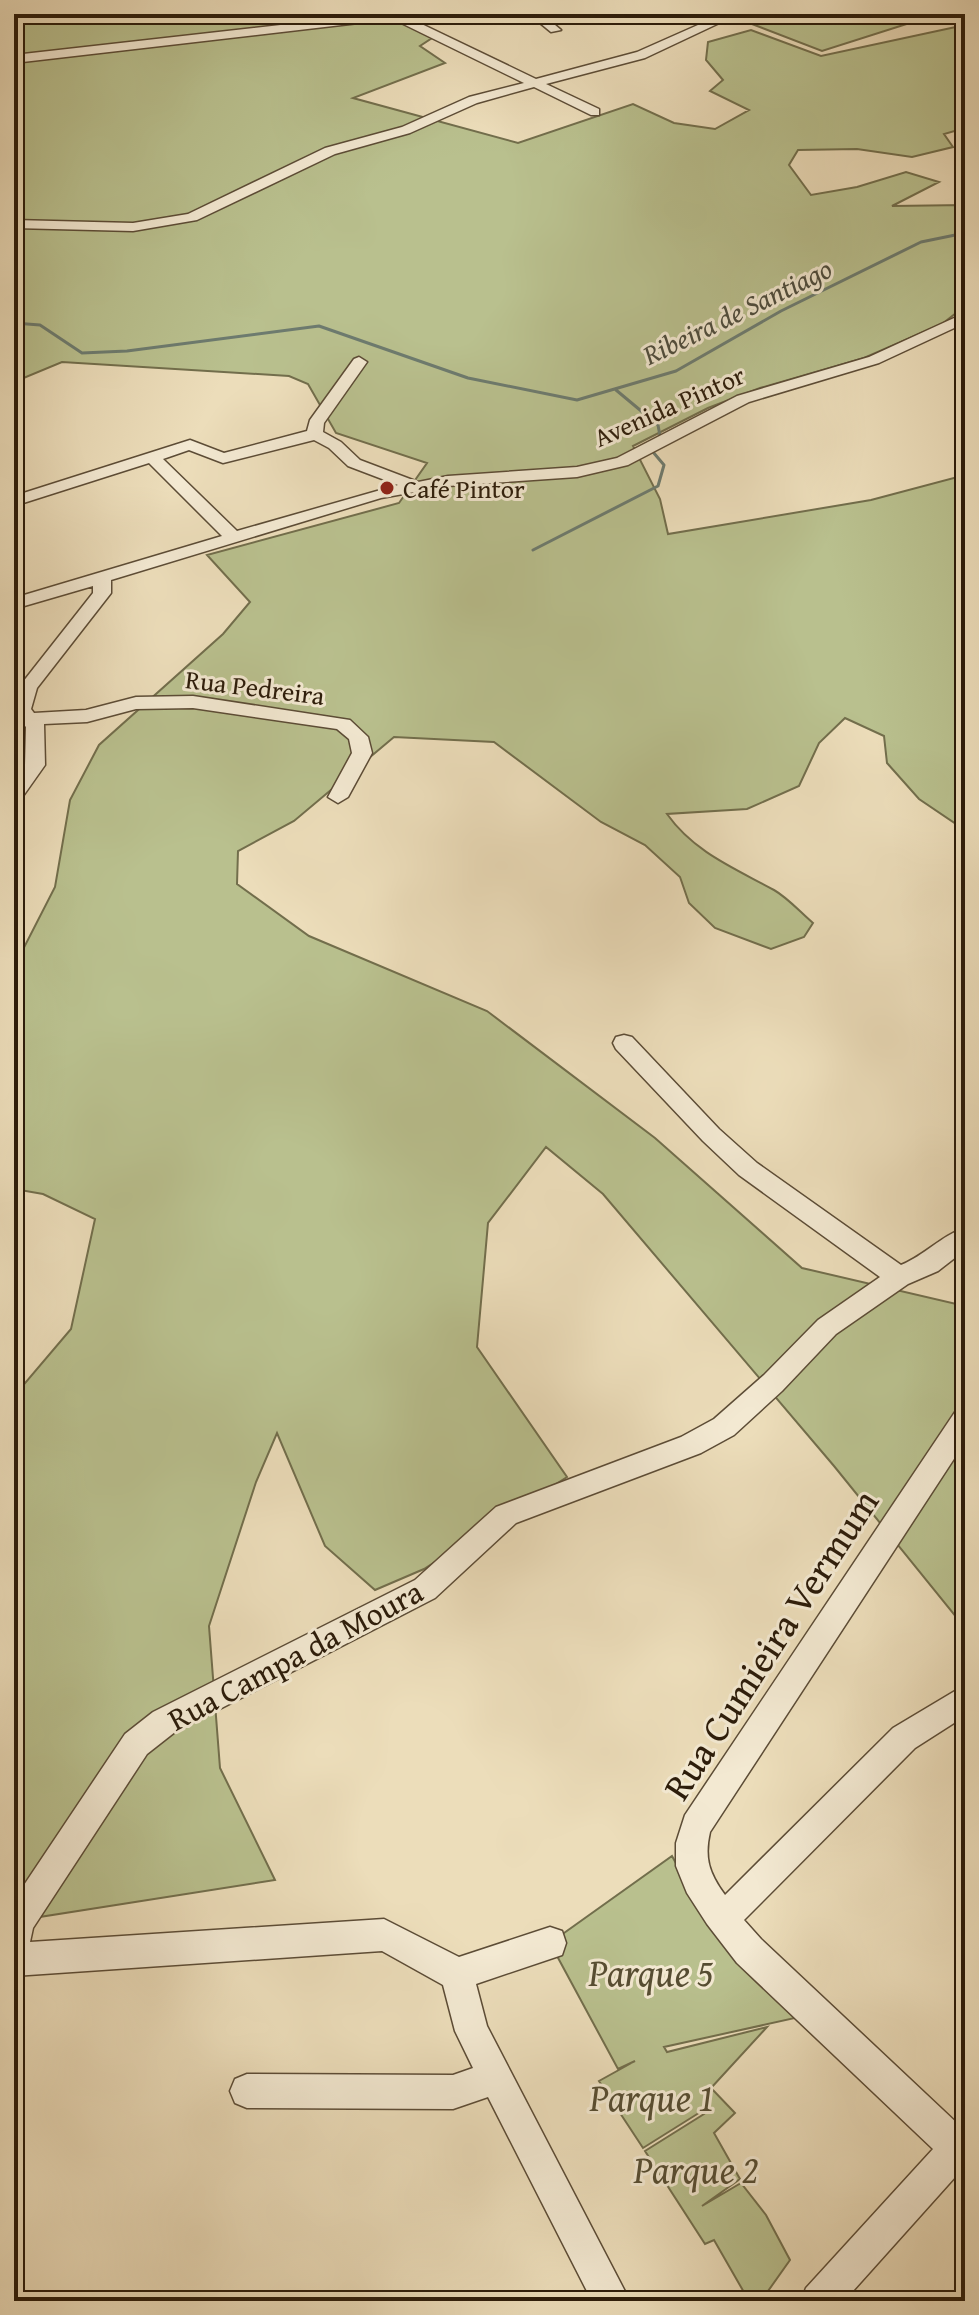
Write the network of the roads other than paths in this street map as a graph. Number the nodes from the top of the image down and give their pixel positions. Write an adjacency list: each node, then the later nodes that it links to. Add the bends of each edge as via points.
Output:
1 (535, 14): 4 (street)
2 (719, 14): 6 (street, via 726,17 641,55)
3 (401, 15): 5 (street); 6 (street)
4 (555, 30)
5 (14, 59)
6 (535, 82): 7 (street); 8 (street, via 473,100 406,130 330,151 192,217 133,227)
7 (595, 112)
8 (14, 224)
9 (961, 322): 13 (street, Avenida Pintor, via 874,360 743,399 622,462 577,472)
10 (359, 362): 11 (street, via 316,423)
11 (315, 434): 12 (street, via 223,458 190,445); 13 (street, via 354,463)
12 (152, 457): 14 (street); 15 (street)
13 (415, 486): 15 (street, Avenida Pintor)
14 (14, 501)
15 (234, 538): 16 (street, Avenida Pintor)
16 (102, 578): 17 (street, Avenida Pintor); 18 (street, via 102,593 28,687)
17 (14, 604)
18 (21, 715): 19 (street, via 36,726 35,765); 20 (street, Rua Pedreira, via 87,716 136,703 193,702 343,724 358,737 362,753)
19 (14, 795)
20 (338, 797)
21 (624, 1043): 23 (street, via 748,1169)
22 (965, 1237): 23 (street, Rua Campa da Moura, via 929,1264)
23 (899, 1277): 27 (street, Rua Campa da Moura, via 827,1327 724,1427 691,1445 506,1515 425,1589 164,1722 136,1744 18,1922)
24 (965, 1420): 26 (street, Rua Cumieira Vermum, via 696,1826 692,1869)
25 (965, 1699): 26 (street, via 904,1738)
26 (723, 1919): 33 (street, Rua Cumieira Vermum, via 749,1951)
27 (14, 1942)
28 (550, 1943): 30 (street)
29 (14, 1960): 30 (street, via 384,1935)
30 (457, 1974): 31 (street, via 472,2031)
31 (495, 2078): 32 (street, via 453,2092); 34 (street)
32 (247, 2091)
33 (961, 2144): 35 (street)
34 (612, 2301)
35 (819, 2301)

